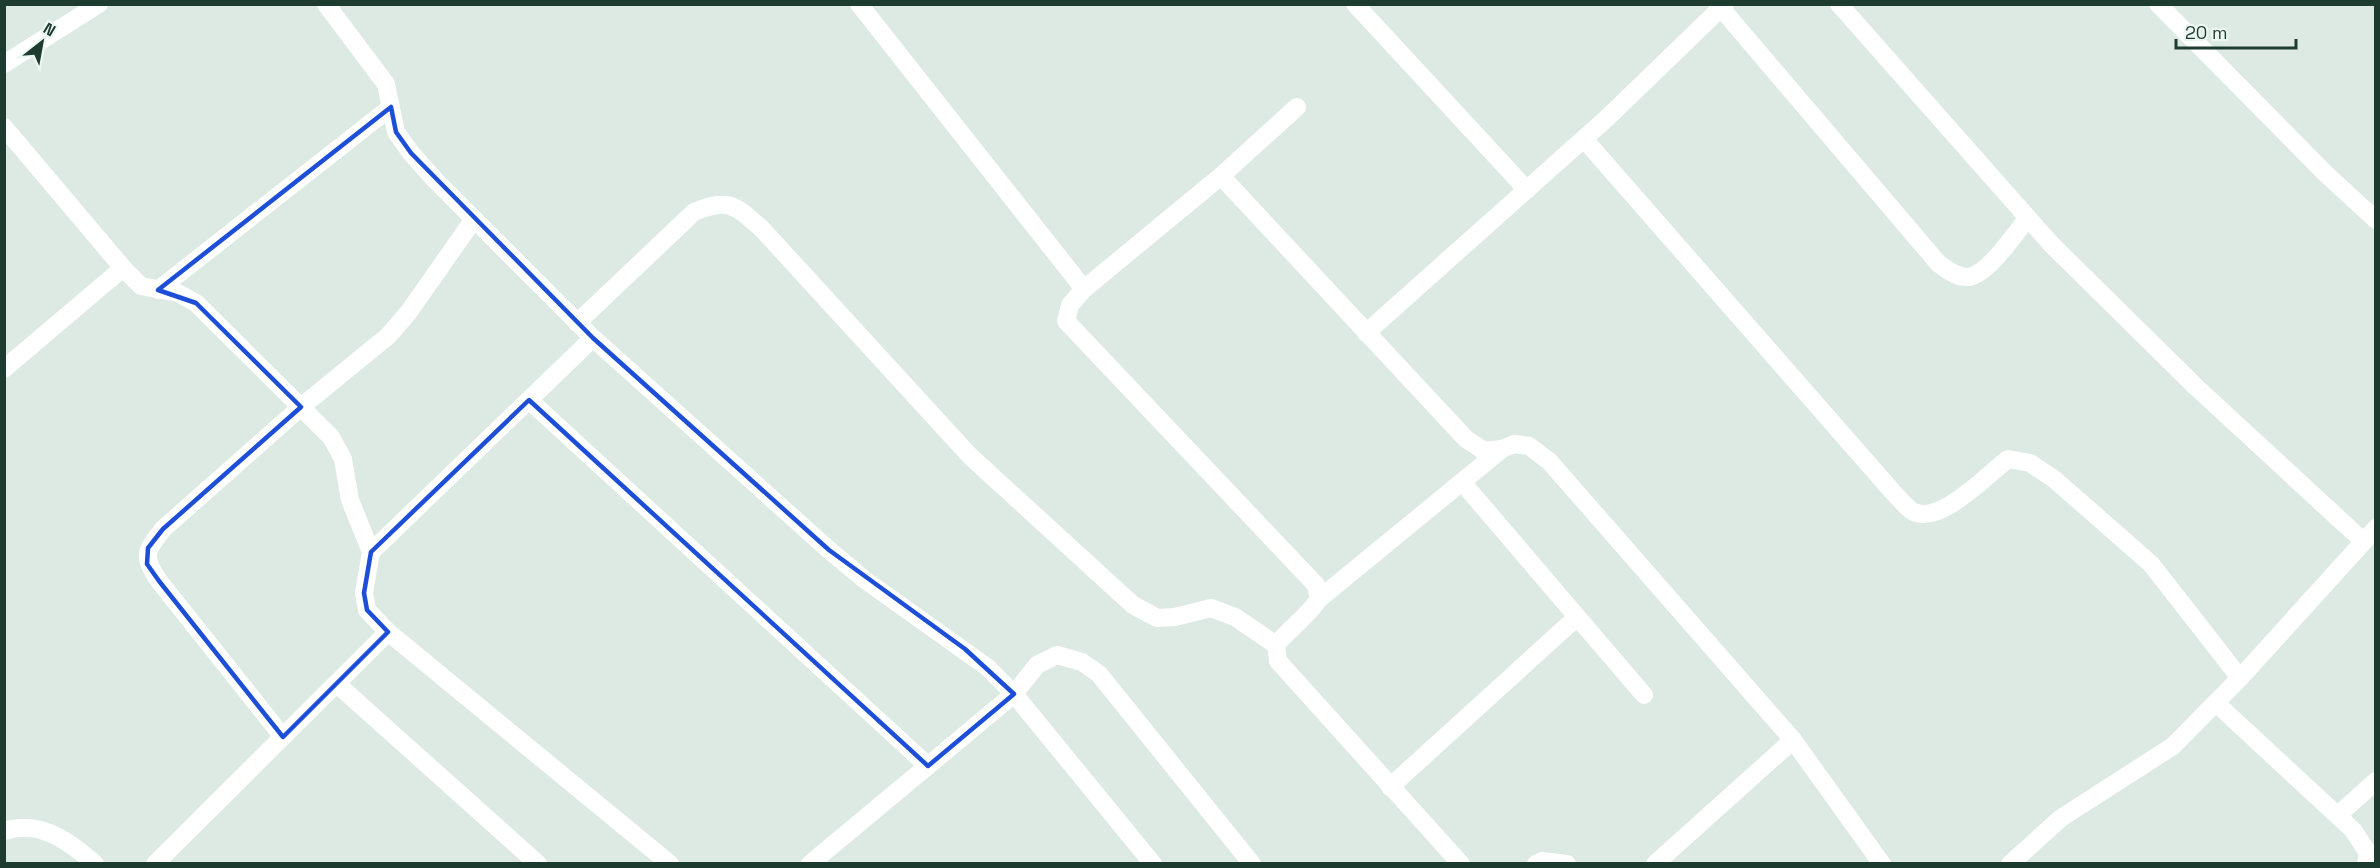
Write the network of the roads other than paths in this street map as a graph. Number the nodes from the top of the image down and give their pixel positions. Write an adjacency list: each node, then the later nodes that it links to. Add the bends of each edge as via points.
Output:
1 (99, 4): 8 (street)
2 (326, 4): 9 (street, via 386,84)
3 (859, 4): 19 (street)
4 (1355, 4): 14 (street)
5 (1839, 4): 15 (street)
6 (2158, 4): 17 (street)
7 (1723, 6): 12 (street); 15 (street, via 1938,263 1967,277 1984,270)
8 (4, 64)
9 (391, 107): 16 (street, via 396,132 411,153); 20 (street)
10 (1297, 107): 13 (street)
11 (4, 127): 18 (street)
12 (1584, 139): 14 (street); 35 (street, via 1914,512 1933,514 1955,502 2008,459 2030,463 2151,564)
13 (1221, 176): 19 (street); 22 (street)
14 (1527, 190): 22 (street)
15 (2028, 218): 29 (street, via 2196,387)
16 (474, 219): 21 (street); 26 (street, via 388,336)
17 (2376, 220)
18 (123, 268): 20 (street, via 141,286); 24 (street)
19 (1084, 289): 31 (street, via 1070,305 1066,321 1316,585)
20 (158, 290): 26 (street, via 178,293 196,303)
21 (577, 322): 23 (street); 34 (street, via 694,212 715,202 739,208 970,456 1133,605 1157,618 1211,608 1235,617)
22 (1366, 333): 27 (street, via 1466,439 1484,451)
23 (592, 338): 25 (street); 37 (street, via 829,550 865,580 965,649)
24 (4, 369)
25 (529, 400): 30 (street); 42 (street)
26 (301, 407): 30 (street, via 331,437 343,459 350,500); 40 (street, via 163,530 148,549 147,564)
27 (1502, 449): 28 (street); 41 (street, via 1515,444 1529,446 1549,461)
28 (1462, 482): 31 (street); 32 (street)
29 (2369, 535): 35 (street)
30 (371, 552): 33 (street, via 364,593 367,610)
31 (1319, 599): 34 (street, via 1311,612)
32 (1577, 617): 38 (street); 44 (street)
33 (388, 632): 36 (street); 51 (street)
34 (1276, 645): 44 (street, via 1278,661 1287,675)
35 (2240, 678): 39 (street)
36 (337, 684): 40 (street); 50 (street)
37 (1014, 694): 42 (street); 53 (street); 54 (street, via 1037,664 1057,655 1082,662 1099,674)
38 (1644, 695)
39 (2216, 703): 45 (street); 60 (street, via 2173,746 2061,818)
40 (283, 736): 49 (street)
41 (1792, 740): 58 (street); 59 (street)
42 (928, 766): 52 (street)
43 (2376, 781): 45 (street)
44 (1390, 787): 55 (street)
45 (2338, 815): 47 (street)
46 (4, 831): 48 (street, via 48,830)
47 (2370, 856)
48 (95, 864)
49 (155, 864)
50 (538, 864)
51 (670, 864)
52 (810, 864)
53 (1153, 864)
54 (1252, 864)
55 (1461, 864)
56 (1536, 864): 57 (street)
57 (1567, 864)
58 (1655, 864)
59 (1882, 864)
60 (2010, 864)

